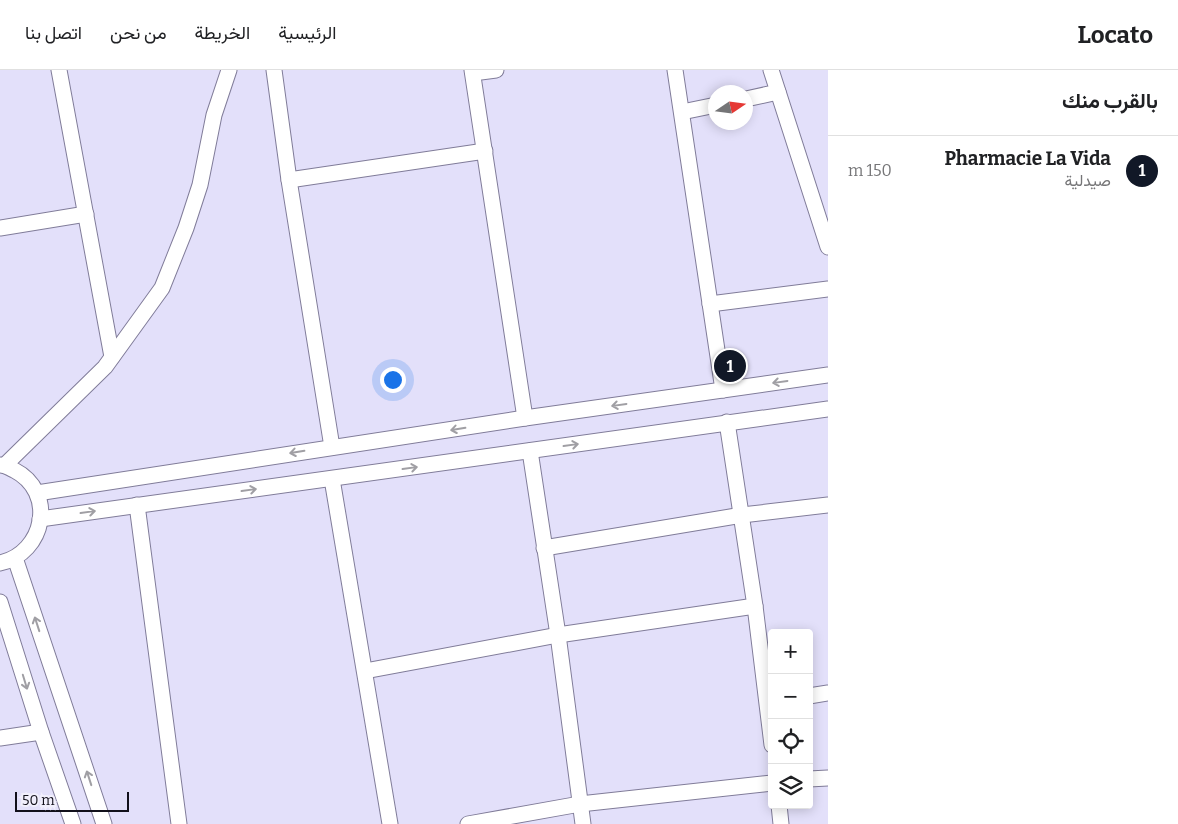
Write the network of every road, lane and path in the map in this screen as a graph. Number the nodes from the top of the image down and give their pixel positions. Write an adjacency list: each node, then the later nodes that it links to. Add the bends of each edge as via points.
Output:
1 (59, 70): 14 (street)
2 (229, 70): 19 (street, via 214,115 200,185 162,288)
3 (274, 70): 13 (street)
4 (496, 70): 7 (street)
5 (676, 70): 11 (street)
6 (771, 70): 8 (street)
7 (472, 72): 12 (street)
8 (778, 92): 9 (street); 16 (street)
9 (753, 97)
10 (708, 107): 11 (street)
11 (682, 112): 18 (street)
12 (485, 151): 13 (street); 23 (street)
13 (289, 180): 25 (street)
14 (86, 214): 15 (street); 19 (street)
15 (0, 228)
16 (828, 247)
17 (828, 288): 18 (street)
18 (710, 304): 21 (street)
19 (112, 357): 27 (street)
20 (828, 376): 21 (street, one-way to 21)
21 (723, 390): 23 (street, one-way to 23)
22 (828, 409): 24 (street)
23 (525, 418): 25 (street, one-way to 25)
24 (727, 422): 26 (street, one-way to 24); 32 (street)
25 (332, 447): 29 (street, one-way to 29)
26 (530, 451): 28 (street, one-way to 26); 34 (street)
27 (2, 465): 29 (street, via 22,474)
28 (332, 479): 30 (street, one-way to 28); 41 (street)
29 (37, 493): 33 (street)
30 (137, 505): 33 (street, one-way to 30); 54 (street)
31 (828, 505): 32 (street)
32 (742, 516): 34 (street); 38 (street)
33 (40, 519): 35 (street, via 39,530 30,546)
34 (544, 548): 39 (street)
35 (15, 558): 36 (street); 53 (street, one-way to 35)
36 (0, 563)
37 (0, 602): 40 (street)
38 (755, 606): 39 (street); 42 (street)
39 (558, 635): 41 (street); 50 (street)
40 (6, 639): 45 (street, one-way to 45)
41 (365, 670): 55 (street)
42 (768, 689)
43 (828, 693): 44 (street)
44 (813, 695)
45 (41, 732): 46 (street); 52 (street)
46 (0, 738)
47 (828, 778): 48 (street)
48 (813, 780)
49 (768, 783): 50 (street)
50 (580, 804): 56 (street); 57 (street)
51 (779, 809): 58 (street)
52 (72, 824)
53 (104, 824)
54 (179, 824)
55 (390, 824)
56 (468, 824)
57 (583, 824)
58 (781, 824)

